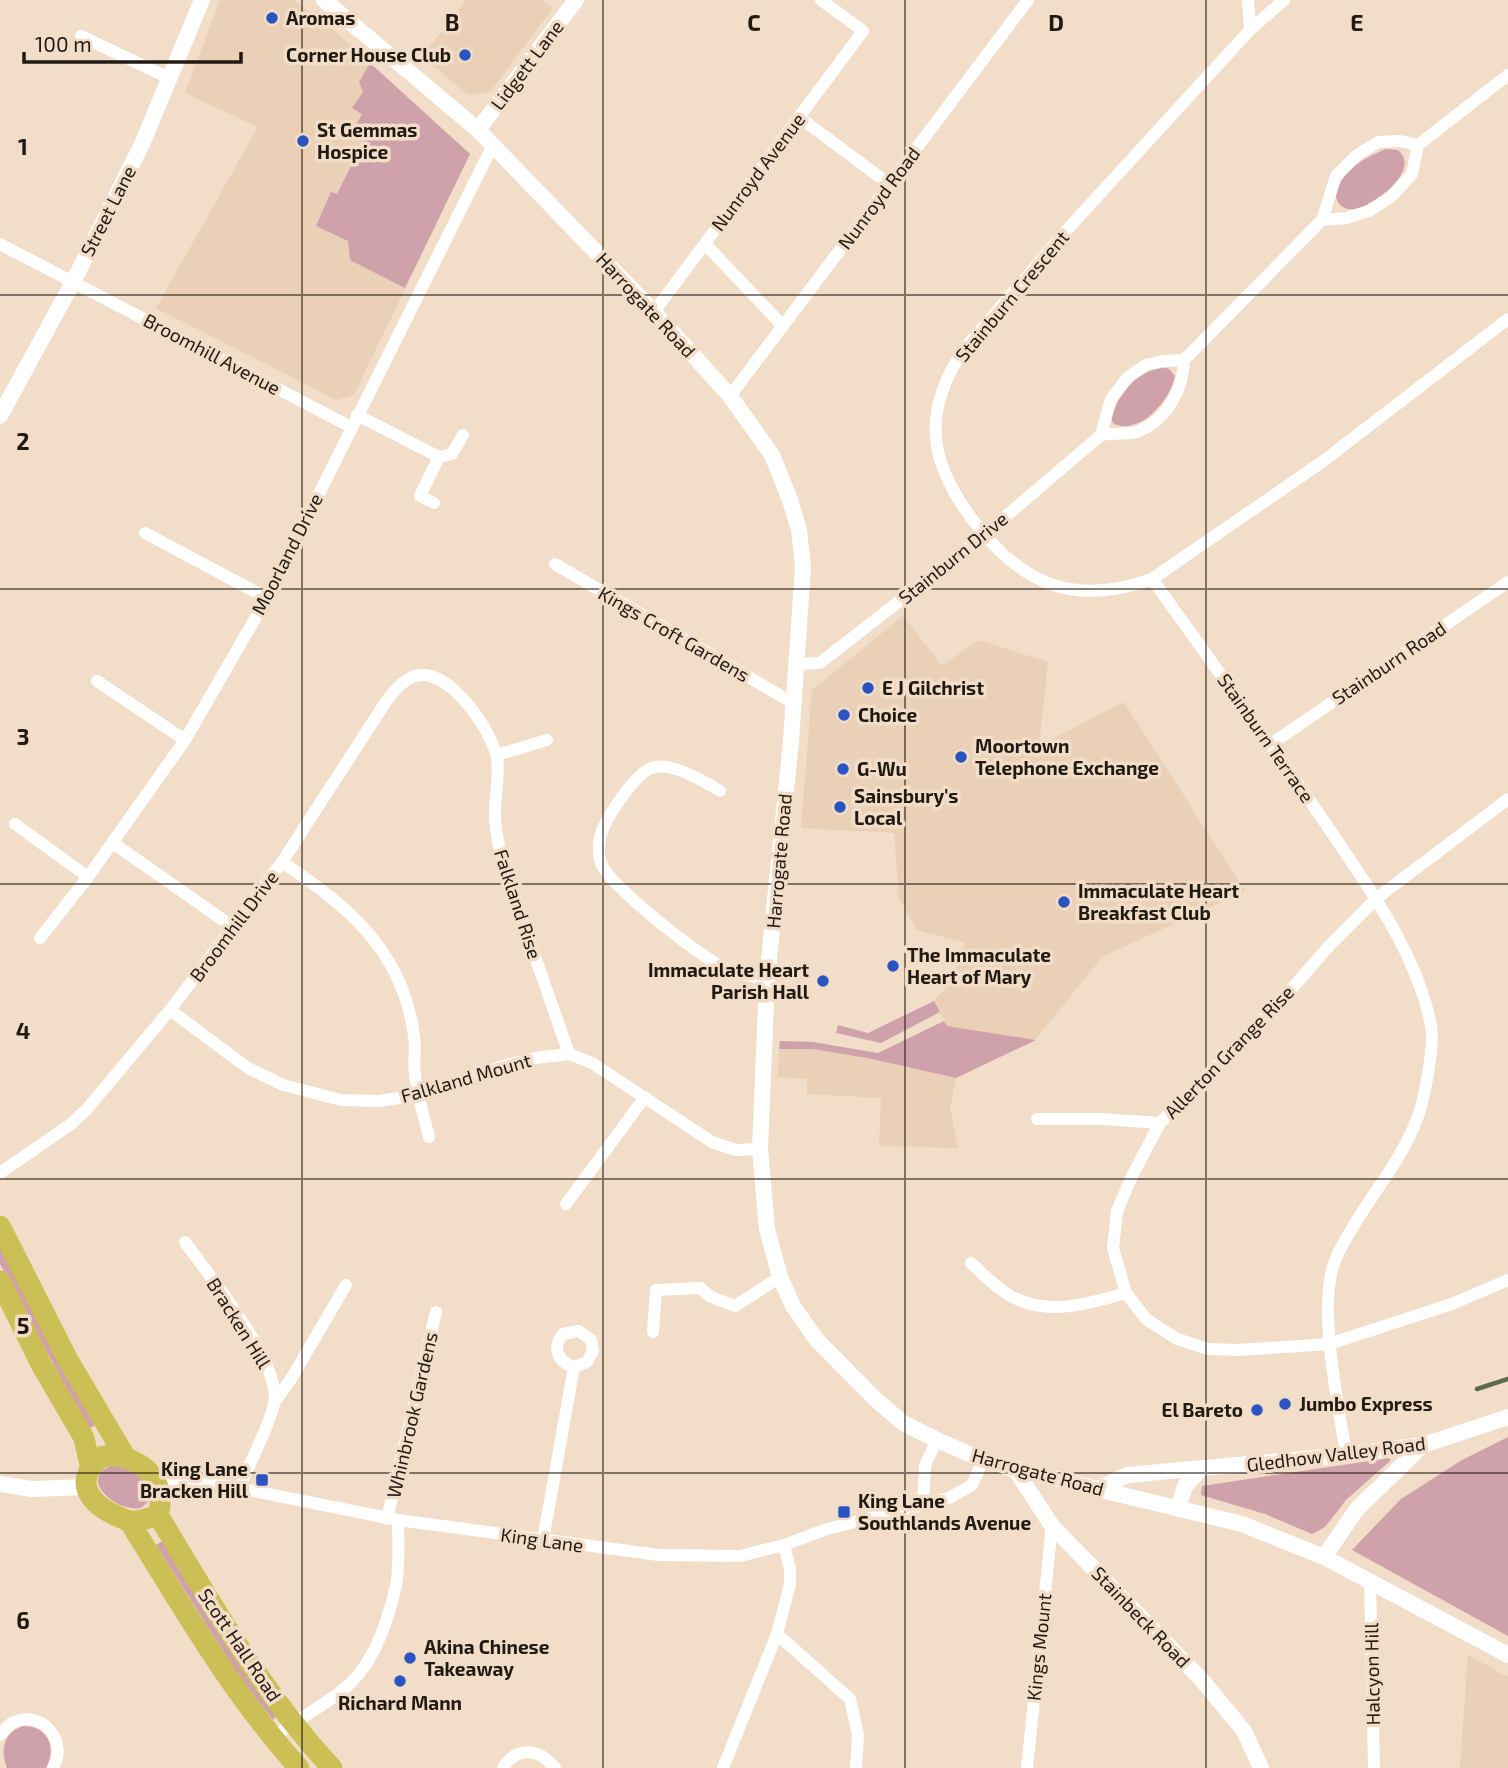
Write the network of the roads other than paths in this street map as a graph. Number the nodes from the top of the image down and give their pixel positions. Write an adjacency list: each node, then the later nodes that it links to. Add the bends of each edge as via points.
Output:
1 (202, 0): 11 (street, Street Lane)
2 (324, 0): 13 (street, Harrogate Road)
3 (576, 0): 13 (street, Lidgett Lane)
4 (821, 0): 12 (street, Nunroyd Avenue, via 863,32)
5 (1028, 0): 16 (street, Nunroyd Road)
6 (1248, 0): 8 (street)
7 (1284, 0): 8 (street, Stainburn Crescent)
8 (1250, 30): 33 (street, Stainburn Crescent, via 1075,221 950,369 935,424 939,463)
9 (81, 36): 11 (street)
10 (1508, 75): 15 (street)
11 (171, 79): 20 (street, Street Lane)
12 (799, 117): 16 (street); 19 (street, Nunroyd Avenue)
13 (478, 130): 14 (street, Harrogate Road)
14 (493, 145): 21 (street, Harrogate Road); 27 (street, Moorland Drive)
15 (1418, 145): 17 (street, via 1412,174 1391,197 1369,211); 17 (street, via 1378,142 1357,155 1336,176)
16 (890, 184): 23 (street, Nunroyd Road)
17 (1322, 220): 24 (street)
18 (0, 244): 20 (street, Broomhill Avenue)
19 (705, 244): 21 (street, Nunroyd Avenue); 23 (street)
20 (73, 282): 26 (street, Street Lane); 27 (street, Broomhill Avenue)
21 (654, 312): 25 (street, Harrogate Road)
22 (1508, 319): 35 (street, Stainburn Crescent, via 1322,462)
23 (783, 326): 25 (street, Nunroyd Road)
24 (1184, 360): 29 (street, via 1146,365 1128,377 1111,399); 29 (street, via 1184,379 1175,400 1160,417 1139,431)
25 (730, 396): 38 (street, Harrogate Road, via 772,455 799,530 803,567)
26 (0, 415)
27 (354, 421): 30 (street, Broomhill Avenue); 37 (street, Moorland Drive)
28 (463, 435): 30 (street, via 452,454)
29 (1101, 435): 33 (street, Stainburn Drive)
30 (439, 457): 31 (street, via 420,496)
31 (434, 503)
32 (145, 533): 37 (street)
33 (984, 535): 35 (street, Stainburn Crescent, via 1029,575 1071,590 1102,592); 38 (street, Stainburn Drive, via 820,663)
34 (555, 564): 41 (street, Kings Croft Gardens)
35 (1152, 579): 44 (street, Stainburn Terrace)
36 (1508, 582): 44 (street, Stainburn Road)
37 (267, 598): 42 (street, Moorland Drive)
38 (797, 664): 41 (street, Harrogate Road)
39 (97, 681): 42 (street)
40 (445, 682): 45 (street, Falkland Rise, via 476,713); 50 (street, Broomhill Drive, via 418,675 402,682)
41 (793, 703): 55 (street, Harrogate Road)
42 (185, 740): 49 (street, Moorland Drive)
43 (547, 740): 45 (street)
44 (1271, 744): 52 (street, Stainburn Terrace)
45 (497, 755): 57 (street, Falkland Rise, via 499,846)
46 (720, 791): 55 (street, via 689,774 652,768 641,775 603,828 601,863 608,876 703,957 731,971)
47 (1508, 799): 52 (street, Allerton Grange Rise)
48 (15, 824): 51 (street)
49 (113, 843): 51 (street, Moorland Drive); 53 (street)
50 (282, 862): 53 (street, Broomhill Drive); 58 (street, via 355,917 395,970 415,1037)
51 (89, 877): 54 (street, Moorland Drive)
52 (1377, 898): 61 (street, Allerton Grange Rise); 76 (street, Stainburn Terrace, via 1420,983 1432,1029 1428,1070 1417,1119 1335,1259 1328,1294)
53 (233, 927): 56 (street, Broomhill Drive)
54 (40, 938)
55 (767, 979): 63 (street, Harrogate Road)
56 (170, 1010): 58 (street, Falkland Mount, via 248,1068 283,1085 341,1100); 64 (street, Broomhill Drive, via 87,1109)
57 (569, 1054): 58 (street, Falkland Mount, via 507,1065); 59 (street)
58 (419, 1095): 62 (street)
59 (645, 1097): 63 (street, via 725,1148); 65 (street)
60 (1037, 1119): 61 (street)
61 (1160, 1123): 73 (street, Allerton Grange Rise, via 1117,1211 1113,1248)
62 (429, 1137)
63 (760, 1149): 69 (street, Harrogate Road, via 767,1228)
64 (0, 1172)
65 (566, 1204)
66 (0, 1226): 83 (highway, via 68,1360)
67 (185, 1242): 78 (street, Bracken Hill, via 266,1361 274,1383)
68 (971, 1263): 73 (street, via 1009,1296 1034,1305 1089,1304)
69 (780, 1277): 75 (street, via 734,1306 700,1288 656,1290); 80 (street, Harrogate Road, via 816,1339 888,1411)
70 (1508, 1280): 76 (street, Allerton Grange Rise, via 1452,1304)
71 (0, 1281): 85 (highway, via 84,1438)
72 (346, 1285): 78 (street)
73 (1126, 1293): 76 (street, Allerton Grange Rise, via 1146,1319 1177,1339 1208,1349)
74 (436, 1312): 96 (street, Whinbrook Gardens)
75 (653, 1332)
76 (1329, 1344): 82 (street, Stainburn Terrace)
77 (574, 1367): 99 (street)
78 (274, 1403): 91 (street)
79 (1508, 1417): 81 (street, Gledhow Valley Road)
80 (937, 1440): 84 (street, Harrogate Road); 93 (street, via 925,1465)
81 (1423, 1445): 82 (street, Gledhow Valley Road); 101 (street, via 1357,1509)
82 (1346, 1455): 87 (street, Gledhow Valley Road)
83 (126, 1458): 85 (highway, via 103,1456); 88 (highway)
84 (983, 1460): 86 (street, Harrogate Road); 93 (street, King Lane, via 972,1485 949,1498)
85 (90, 1465): 90 (highway)
86 (1015, 1469): 92 (street, Harrogate Road); 98 (street, Stainbeck Road)
87 (1201, 1469): 92 (street, Gledhow Valley Road, via 1127,1475); 94 (street, via 1185,1486)
88 (158, 1483): 91 (street, King Lane, via 198,1480); 95 (highway)
89 (0, 1484): 90 (street, via 32,1489)
90 (85, 1487): 97 (highway, via 108,1512)
91 (239, 1488): 96 (street, King Lane)
92 (1098, 1489): 94 (street, Harrogate Road)
93 (923, 1504): 100 (street, King Lane)
94 (1178, 1509): 101 (street, Harrogate Road, via 1242,1524)
95 (158, 1515): 97 (highway); 105 (highway, Scott Hall Road, via 221,1622)
96 (393, 1520): 99 (street, King Lane); 105 (street, Whinbrook Gardens, via 397,1583 378,1644 344,1689)
97 (129, 1521): 107 (highway, Scott Hall Road, via 226,1675)
98 (1052, 1527): 116 (street, Kings Mount); 117 (street, Stainbeck Road, via 1201,1679 1244,1731)
99 (543, 1540): 100 (street, King Lane, via 659,1555 740,1556)
100 (784, 1545): 103 (street, via 790,1584)
101 (1324, 1557): 102 (street, Harrogate Road)
102 (1370, 1581): 104 (street, Harrogate Road); 108 (street, Halcyon Hill)
103 (777, 1634): 114 (street); 115 (street, via 850,1699 858,1735)
104 (1508, 1655)
105 (292, 1722): 107 (street, Whinbrook Gardens); 111 (highway, Scott Hall Road)
106 (0, 1735): 109 (street, via 10,1724 25,1719 42,1723 54,1734 59,1748)
107 (272, 1738): 110 (highway, Scott Hall Road)
108 (1374, 1767)
109 (54, 1768)
110 (299, 1768)
111 (332, 1768)
112 (503, 1768): 113 (street, via 510,1758 527,1751 546,1758)
113 (555, 1768)
114 (723, 1768)
115 (856, 1768)
116 (1027, 1768)
117 (1261, 1768)

